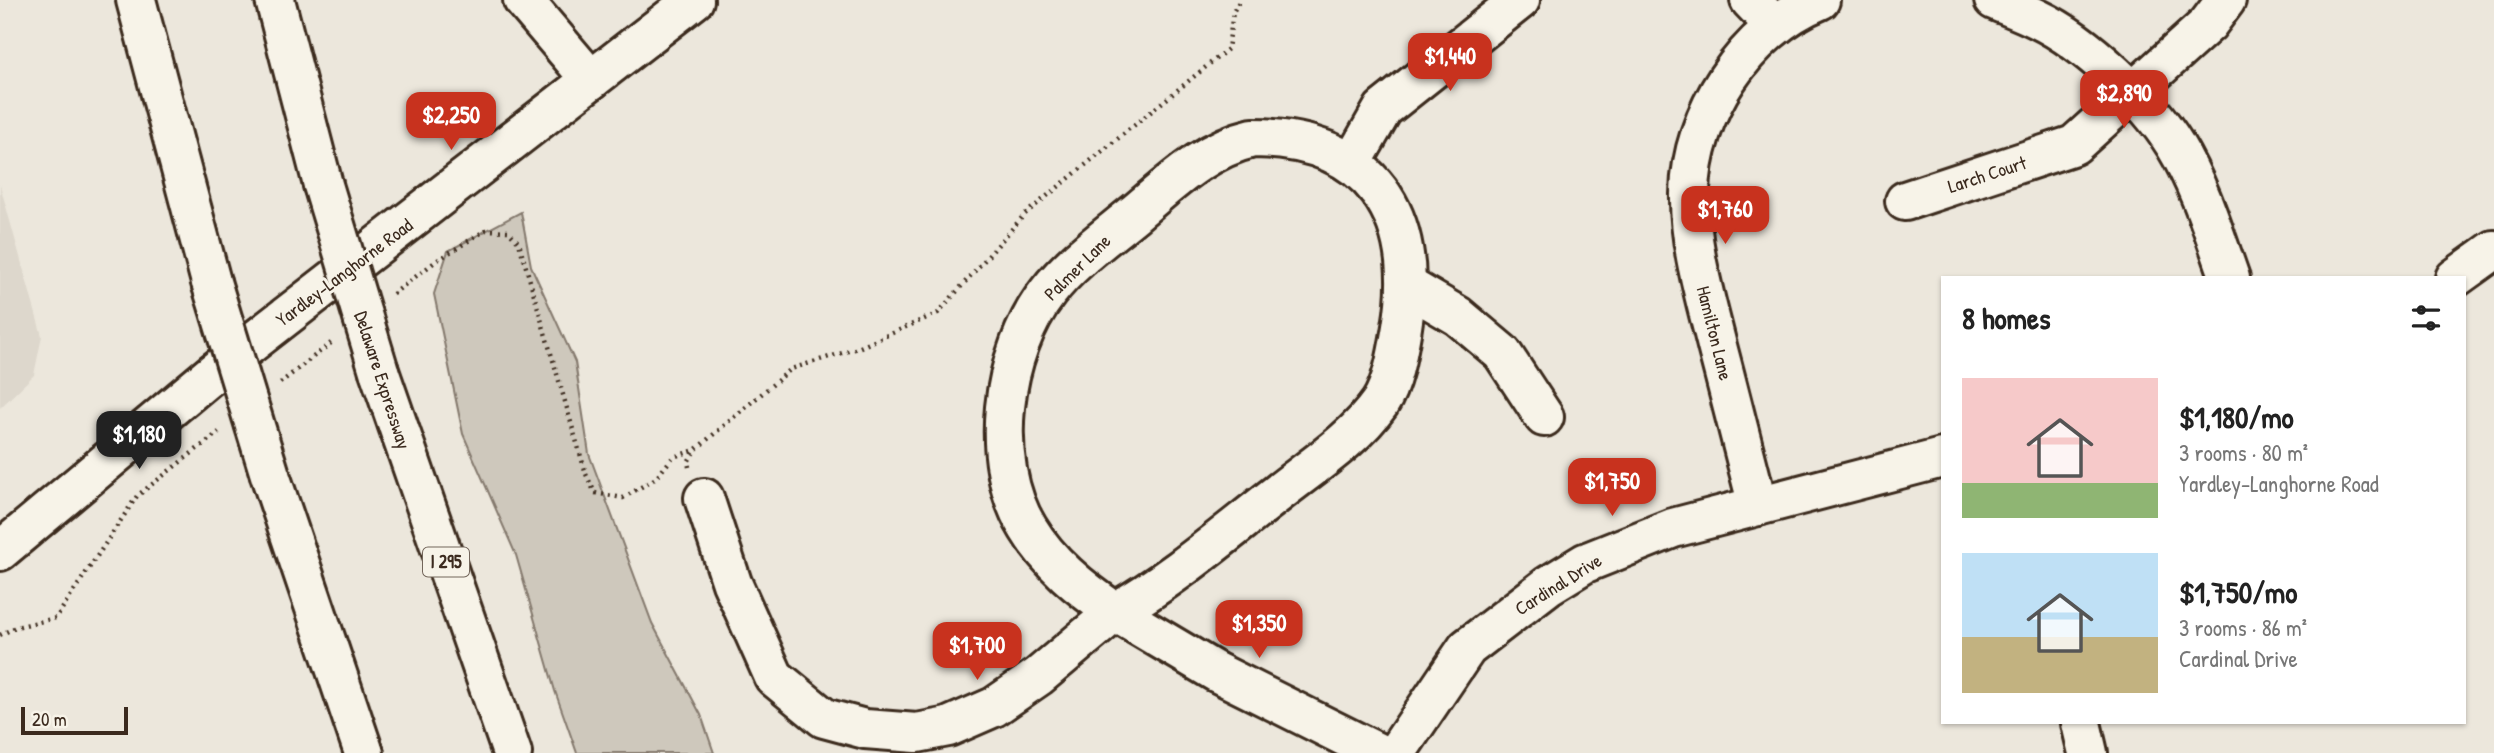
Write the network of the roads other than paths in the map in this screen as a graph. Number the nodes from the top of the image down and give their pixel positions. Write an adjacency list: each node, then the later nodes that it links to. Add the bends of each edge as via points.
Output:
1 (136, 0): 25 (main road, bridge, via 211,282 270,475)
2 (275, 0): 26 (main road, Delaware Expressway / I 295, bridge, via 323,185 379,371)
3 (523, 0): 10 (main road)
4 (694, 0): 10 (main road, Yardley-Langhorne Road)
5 (1520, 0): 12 (main road, via 1383,109)
6 (1820, 0): 9 (main road, Hamilton Lane)
7 (1994, 0): 11 (main road, via 2040,19 2078,44)
8 (2226, 0): 11 (main road, Larch Court, via 2208,24)
9 (1762, 12): 21 (main road, Hamilton Lane, via 1750,47 1727,79 1705,124 1690,194 1706,304)
10 (591, 80): 22 (main road, Yardley-Langhorne Road, via 213,373)
11 (2133, 95): 13 (main road, Larch Court, via 2074,145); 15 (main road, via 2174,143)
12 (1352, 163): 17 (main road, Palmer Lane, via 1373,181 1391,210 1403,247); 23 (main road, Palmer Lane, via 1322,149 1279,138 1253,138 1220,149 1196,162 1088,252 1048,292 1027,325 1011,365 1003,411 1004,447 1014,493 1026,526 1048,557 1087,594)
13 (1905, 201)
14 (2494, 250): 16 (main road)
15 (2229, 276)
16 (2458, 276)
17 (1407, 286): 18 (main road, via 1458,316 1502,353); 23 (main road, Palmer Lane, via 1401,334 1387,385 1367,418 1167,580)
18 (1544, 417)
19 (1941, 458): 21 (main road, Cardinal Drive)
20 (704, 498): 23 (main road, via 732,583 774,677 824,718 865,729 917,733 948,727 1016,691)
21 (1758, 506): 28 (main road, Cardinal Drive, via 1628,544 1549,585 1467,648)
22 (0, 551)
23 (1115, 611): 27 (main road, Palmer Lane, via 1216,672)
24 (2081, 724): 29 (main road)
25 (364, 753)
26 (512, 753)
27 (1378, 753)
28 (1396, 753)
29 (2088, 753)

